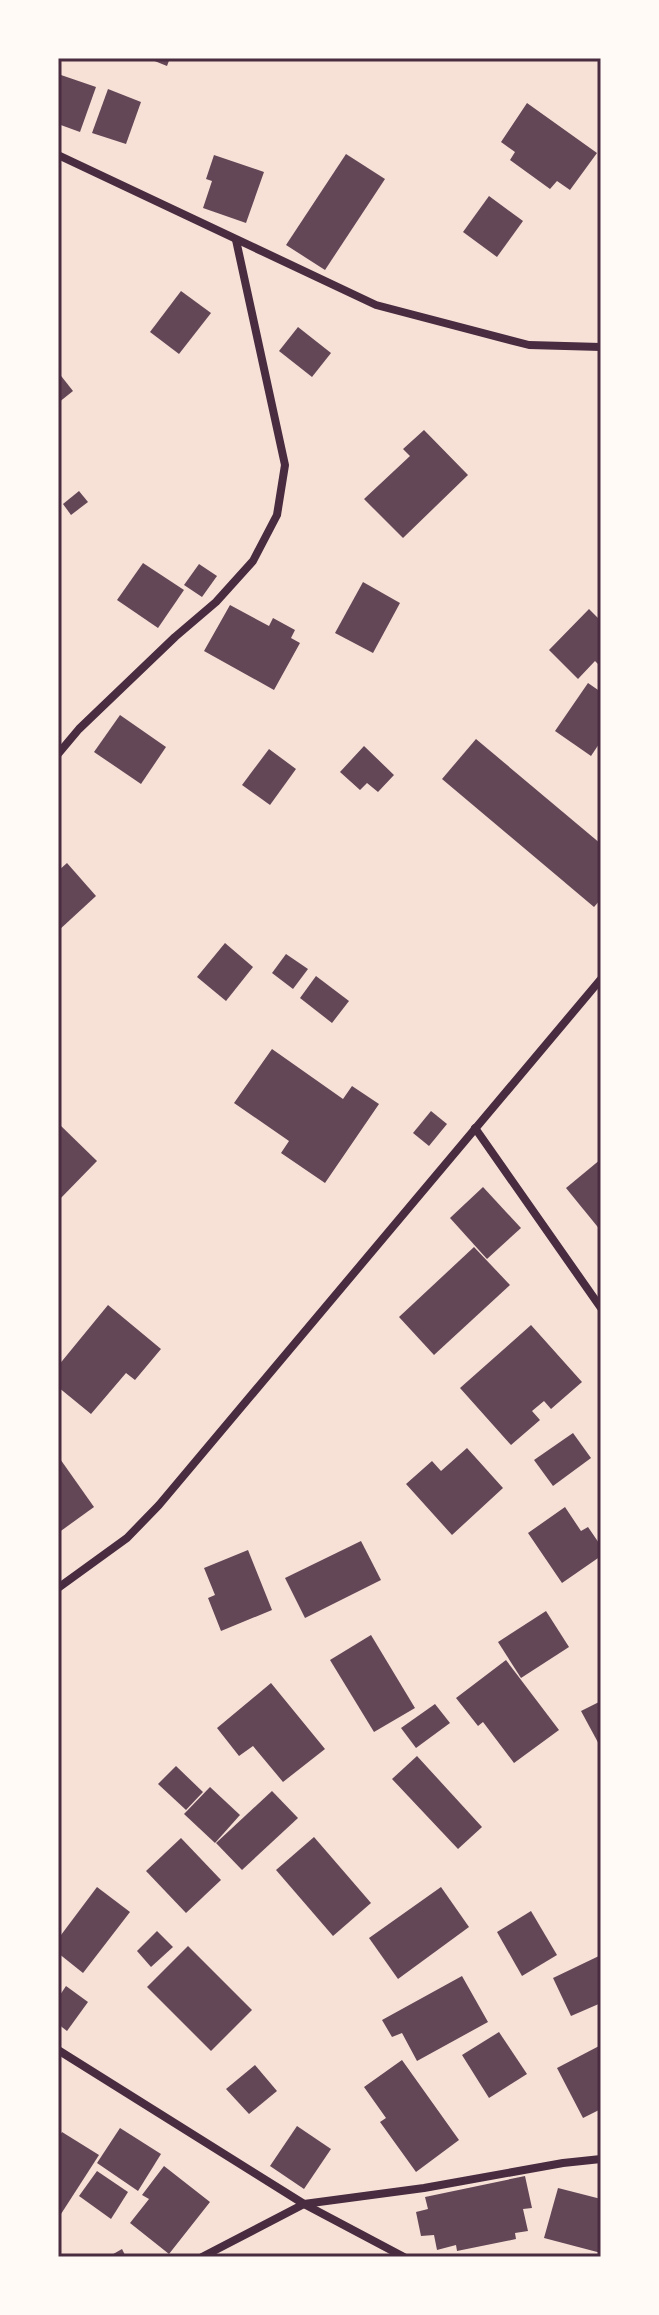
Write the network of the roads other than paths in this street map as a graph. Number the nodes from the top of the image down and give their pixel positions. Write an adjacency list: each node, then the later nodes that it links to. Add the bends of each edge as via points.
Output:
1 (58, 155): 2 (street)
2 (236, 240): 3 (street, via 376,305 529,345); 4 (street, via 285,465 277,515 253,561 216,602)
3 (601, 347)
4 (58, 754)
5 (601, 979): 6 (street)
6 (475, 1128): 7 (street); 8 (street, via 159,1505 127,1538)
7 (601, 1308)
8 (58, 1588)
9 (58, 2050): 11 (street)
10 (601, 2159): 11 (street)
11 (304, 2204): 12 (street); 13 (street)
12 (202, 2257)
13 (404, 2257)

